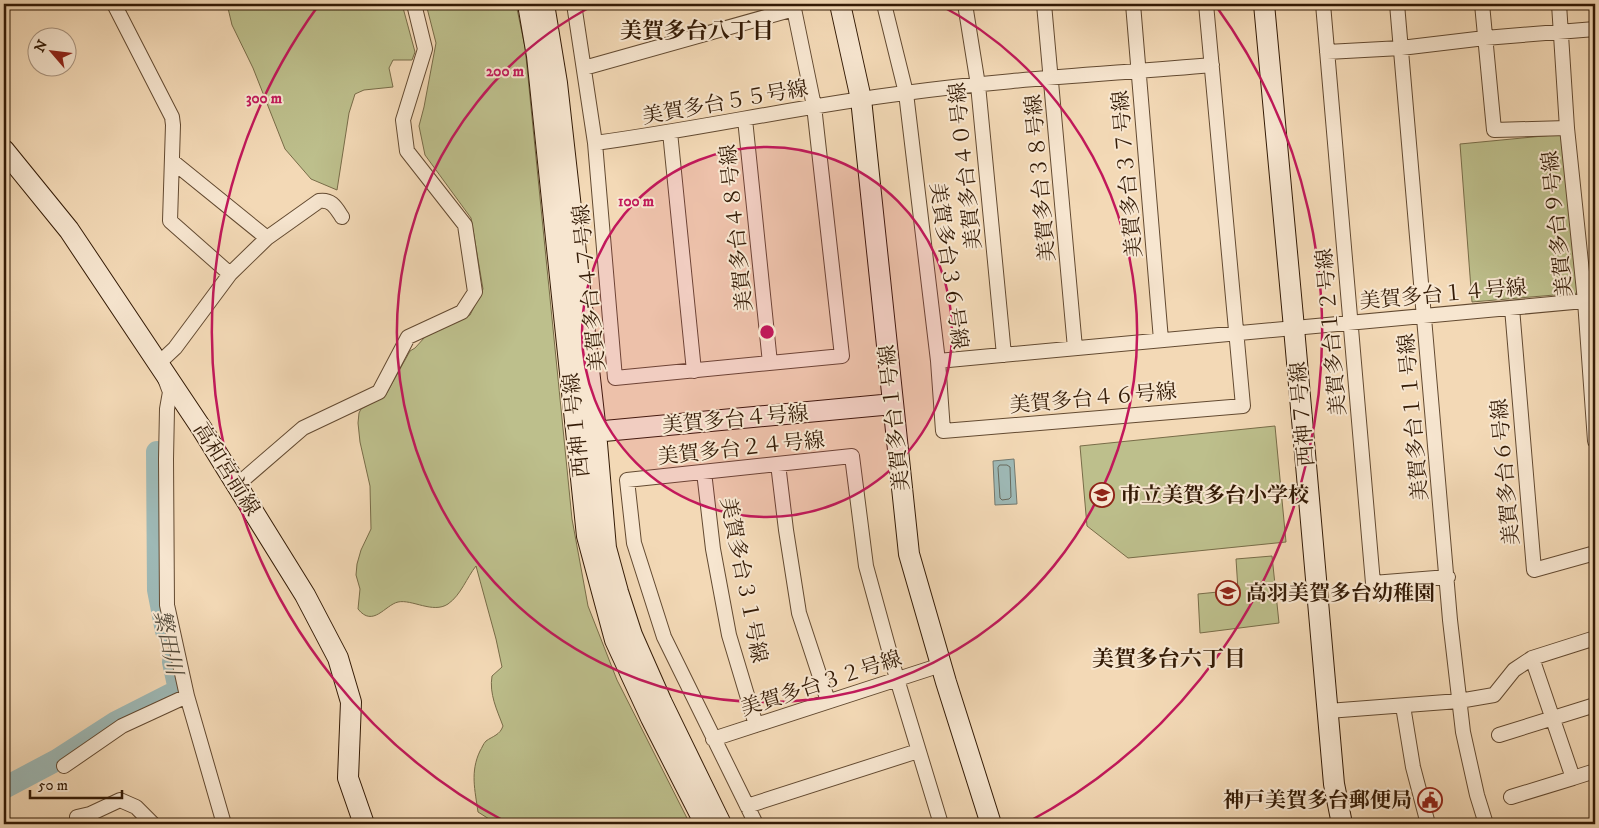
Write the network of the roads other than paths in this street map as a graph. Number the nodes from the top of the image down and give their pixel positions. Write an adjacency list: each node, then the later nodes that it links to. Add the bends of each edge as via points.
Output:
1 (114, 4): 36 (street, via 172,117)
2 (414, 4): 58 (street, via 425,49 403,120 407,152 465,225 475,292 462,312 408,337 379,392 303,428)
3 (528, 4): 54 (street, 西神１号線)
4 (544, 4): 54 (street, 西神１号線, via 557,83)
5 (574, 4): 24 (street, 美賀多台４７号線)
6 (840, 4): 29 (street, 美賀多台１号線)
7 (884, 4): 28 (street, 美賀多台３６号線)
8 (966, 4): 27 (street, 美賀多台４０号線)
9 (1044, 4): 26 (street, 美賀多台３８号線)
10 (1133, 4): 25 (street, 美賀多台３７号線)
11 (1206, 4): 23 (street)
12 (1264, 4): 44 (street, 西神７号線)
13 (1323, 4): 22 (street, 美賀多台１２号線)
14 (1397, 4): 21 (street, 美賀多台１１号線)
15 (1482, 4): 20 (street)
16 (1558, 4): 19 (street, 美賀多台９号線)
17 (793, 6): 24 (street); 30 (street, 美賀多台４７号線)
18 (1595, 29): 19 (street)
19 (1560, 32): 20 (street); 32 (street, 美賀多台９号線)
20 (1485, 38): 21 (street); 32 (street, via 1494,130)
21 (1401, 48): 22 (street); 42 (street, 美賀多台１１号線)
22 (1327, 52): 43 (street, 美賀多台１２号線)
23 (1212, 65): 25 (street, 美賀多台５５号線); 45 (street)
24 (584, 68): 34 (street, 美賀多台４７号線)
25 (1139, 71): 26 (street, 美賀多台５５号線); 46 (street, 美賀多台３７号線)
26 (1051, 79): 27 (street, 美賀多台５５号線); 47 (street, 美賀多台３８号線)
27 (978, 85): 28 (street, 美賀多台５５号線); 48 (street, 美賀多台４０号線)
28 (906, 92): 29 (street, 美賀多台５５号線); 49 (street, 美賀多台３６号線)
29 (861, 99): 30 (street, 美賀多台５５号線); 53 (street, 美賀多台１号線)
30 (814, 106): 31 (street, 美賀多台５５号線); 51 (street, 美賀多台４７号線, via 842,356)
31 (745, 119): 33 (street, 美賀多台５５号線); 51 (street, 美賀多台４８号線)
32 (1567, 128): 40 (street, 美賀多台９号線)
33 (670, 132): 34 (street, 美賀多台５５号線); 52 (street)
34 (595, 143): 52 (street, 美賀多台４７号線, via 615,378)
35 (4, 150): 50 (street, 高和宮前線, via 70,230)
36 (172, 162): 38 (street); 39 (street, via 170,221)
37 (342, 217): 38 (street, via 332,202 319,201)
38 (267, 238): 39 (street)
39 (230, 274): 50 (street, via 175,348)
40 (1590, 301): 41 (street, 美賀多台１４号線); 55 (street, 美賀多台９号線)
41 (1512, 308): 42 (street, 美賀多台１４号線); 59 (street, 美賀多台６号線, via 1534,570)
42 (1424, 316): 43 (street, 美賀多台１４号線); 60 (street, 美賀多台１１号線)
43 (1351, 323): 44 (street, 美賀多台１４号線); 60 (street, 美賀多台１２号線, via 1373,583)
44 (1294, 328): 45 (street, 美賀多台３６号線); 70 (street, 西神７号線)
45 (1237, 333): 46 (street, 美賀多台３６号線); 49 (street, 美賀多台４６号線, via 1243,406 943,431)
46 (1161, 340): 47 (street, 美賀多台３６号線)
47 (1075, 348): 48 (street, 美賀多台３６号線)
48 (1004, 355): 49 (street, 美賀多台３６号線)
49 (938, 361)
50 (159, 363): 58 (street, 高和宮前線); 65 (street, via 170,392 166,460 167,605)
51 (770, 363): 52 (street, 美賀多台４７号線)
52 (694, 371)
53 (893, 404): 54 (street, 美賀多台４号線); 63 (street, 美賀多台１号線, via 909,554)
54 (586, 432): 86 (street, 西神１号線, via 587,536 615,640); 87 (street, 西神１号線, via 606,548 632,635)
55 (1595, 441)
56 (778, 464): 57 (street, 美賀多台２４号線); 64 (street, 美賀多台２４号線, via 852,456 866,566); 67 (street, via 800,613)
57 (704, 472): 72 (street, 美賀多台３１号線, via 713,549 730,635); 74 (street, 美賀多台２４号線, via 627,480 634,542 664,638)
58 (237, 485): 85 (street, 高和宮前線, via 305,595 338,658 351,702 348,778)
59 (1595, 553)
60 (1448, 577): 66 (street, 美賀多台１１号線)
61 (1595, 638): 62 (street)
62 (1532, 658): 66 (street, via 1514,670 1494,695); 71 (street)
63 (941, 665): 64 (street, 美賀多台３２号線); 89 (street, 美賀多台１号線)
64 (897, 679): 67 (street, 美賀多台３２号線); 75 (street, 美賀多台２４号線)
65 (187, 696): 76 (street, via 122,726); 84 (street)
66 (1459, 701): 69 (street); 92 (street, 美賀多台１１号線, via 1463,732)
67 (828, 702): 72 (street, 美賀多台３２号線)
68 (1595, 705): 71 (street)
69 (1402, 706): 70 (street); 91 (street)
70 (1328, 711): 90 (street, 西神７号線, via 1334,784)
71 (1553, 718): 73 (street); 78 (street)
72 (756, 725): 74 (street, 美賀多台３２号線)
73 (1499, 735)
74 (713, 739): 80 (street, 美賀多台２４号線)
75 (918, 751): 80 (street); 82 (street, 美賀多台２４号線)
76 (64, 766)
77 (1595, 771): 78 (street)
78 (1573, 778): 79 (street)
79 (1511, 797)
80 (747, 806): 88 (street, 美賀多台２４号線)
81 (77, 817): 83 (street, via 120,800 136,807)
82 (938, 823)
83 (152, 824)
84 (224, 824)
85 (364, 824)
86 (705, 824)
87 (721, 824)
88 (756, 824)
89 (991, 824)
90 (1342, 824)
91 (1428, 824)
92 (1486, 824)

